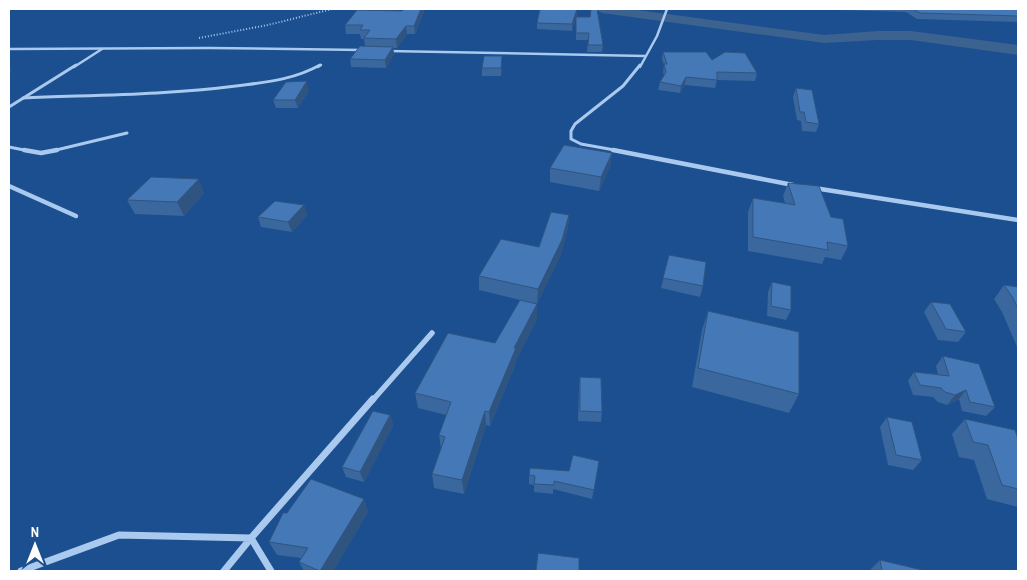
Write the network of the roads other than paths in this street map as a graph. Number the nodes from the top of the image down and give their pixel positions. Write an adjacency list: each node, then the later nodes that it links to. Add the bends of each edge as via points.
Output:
1 (667, 9): 6 (street)
2 (9, 49): 3 (street)
3 (102, 49): 4 (street); 8 (street)
4 (367, 50)
5 (386, 51): 6 (street)
6 (645, 56): 13 (street, via 630,79 575,124 571,139 590,146)
7 (321, 65): 8 (street, via 284,80 198,91)
8 (23, 98): 9 (street)
9 (9, 107)
10 (127, 134): 11 (street, via 46,153 32,154)
11 (9, 147)
12 (9, 186): 15 (street)
13 (798, 186)
14 (808, 187): 16 (street)
15 (76, 216)
16 (1018, 220)
17 (432, 333): 18 (street)
18 (251, 538): 19 (street, via 119,535); 20 (street); 21 (street)
19 (21, 571)
20 (224, 571)
21 (271, 571)

